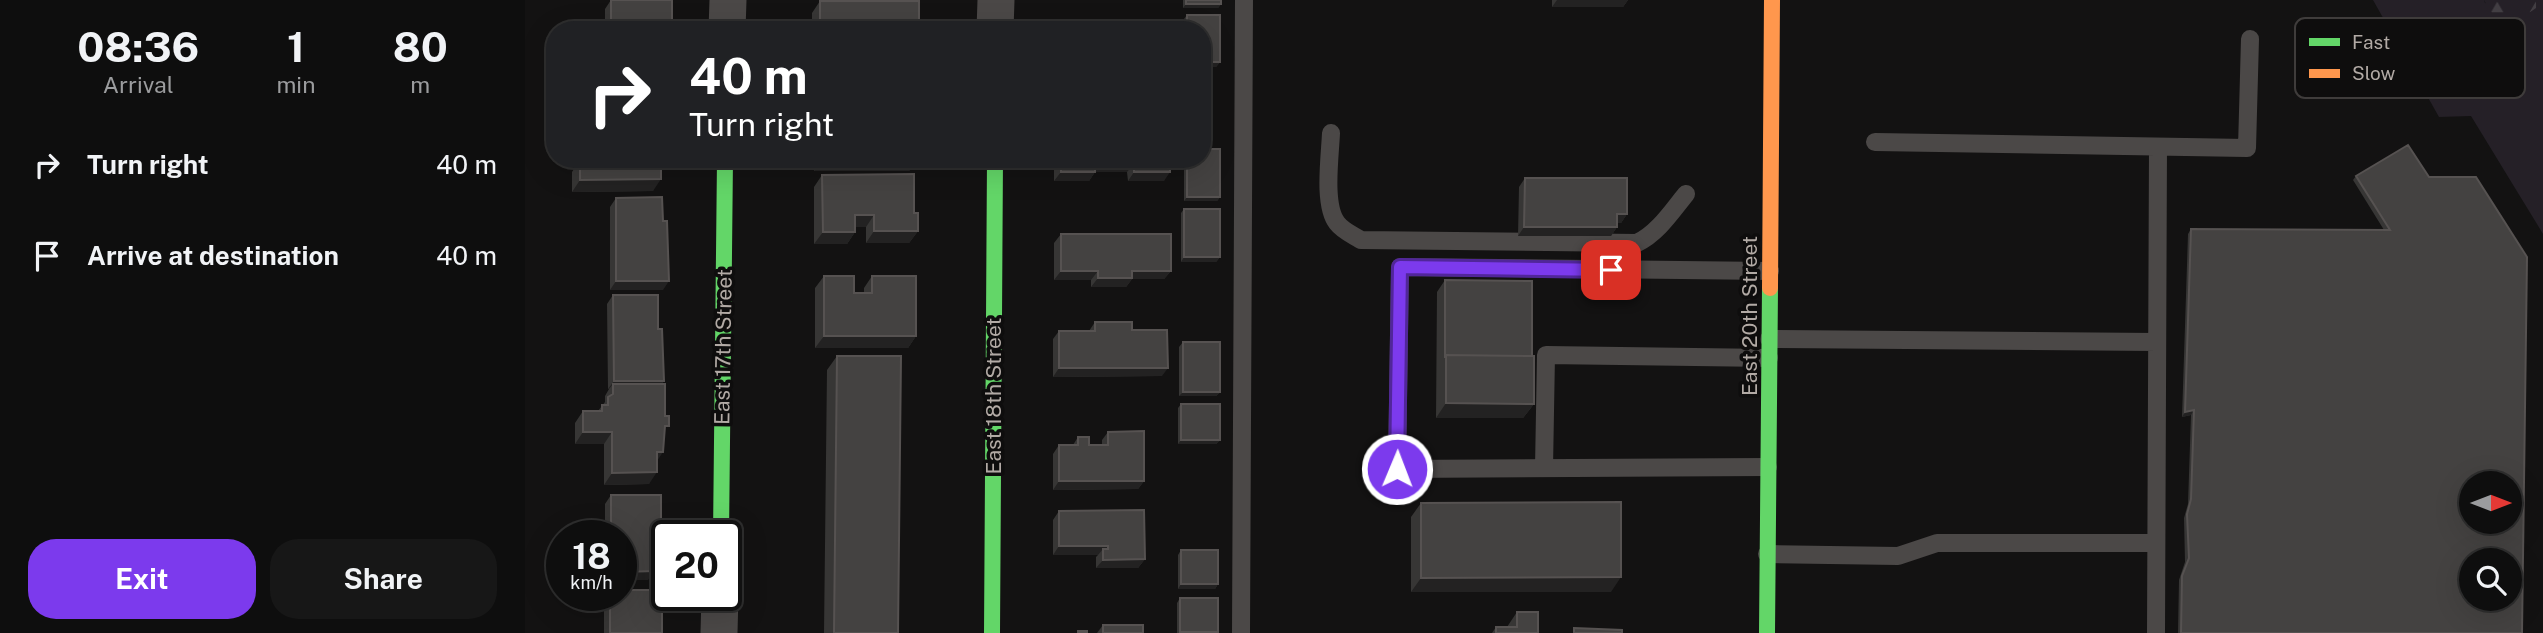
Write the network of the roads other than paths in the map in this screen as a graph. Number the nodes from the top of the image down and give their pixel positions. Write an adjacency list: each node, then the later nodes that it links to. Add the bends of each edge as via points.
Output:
1 (728, 0): 5 (street)
2 (996, 0): 6 (street)
3 (1244, 0): 26 (lane)
4 (1772, 0): 14 (street, East 20th Street)
5 (727, 21)
6 (995, 21)
7 (2251, 39): 10 (lane, via 2247,148)
8 (1331, 133): 13 (lane, via 1331,211 1337,223 1360,240 1637,243 1647,238)
9 (1875, 142): 10 (lane)
10 (2158, 147): 16 (lane)
11 (726, 168): 20 (street, East 17th Street)
12 (995, 168): 25 (street, East 18th Street)
13 (1686, 194)
14 (1770, 271): 15 (street, East 20th Street); 19 (lane, via 1400,267 1397,469)
15 (1769, 339): 16 (lane); 17 (street, East 20th Street)
16 (2157, 342): 21 (lane)
17 (1769, 358): 18 (street, East 20th Street); 19 (lane, via 1546,355)
18 (1768, 467): 19 (lane); 22 (street, East 20th Street)
19 (1545, 468)
20 (720, 520)
21 (2156, 543): 22 (lane, via 1937,543 1898,555); 28 (lane)
22 (1767, 554): 27 (street, East 20th Street)
23 (720, 611): 24 (street)
24 (719, 633)
25 (992, 633)
26 (1241, 633)
27 (1767, 633)
28 (2156, 633)

